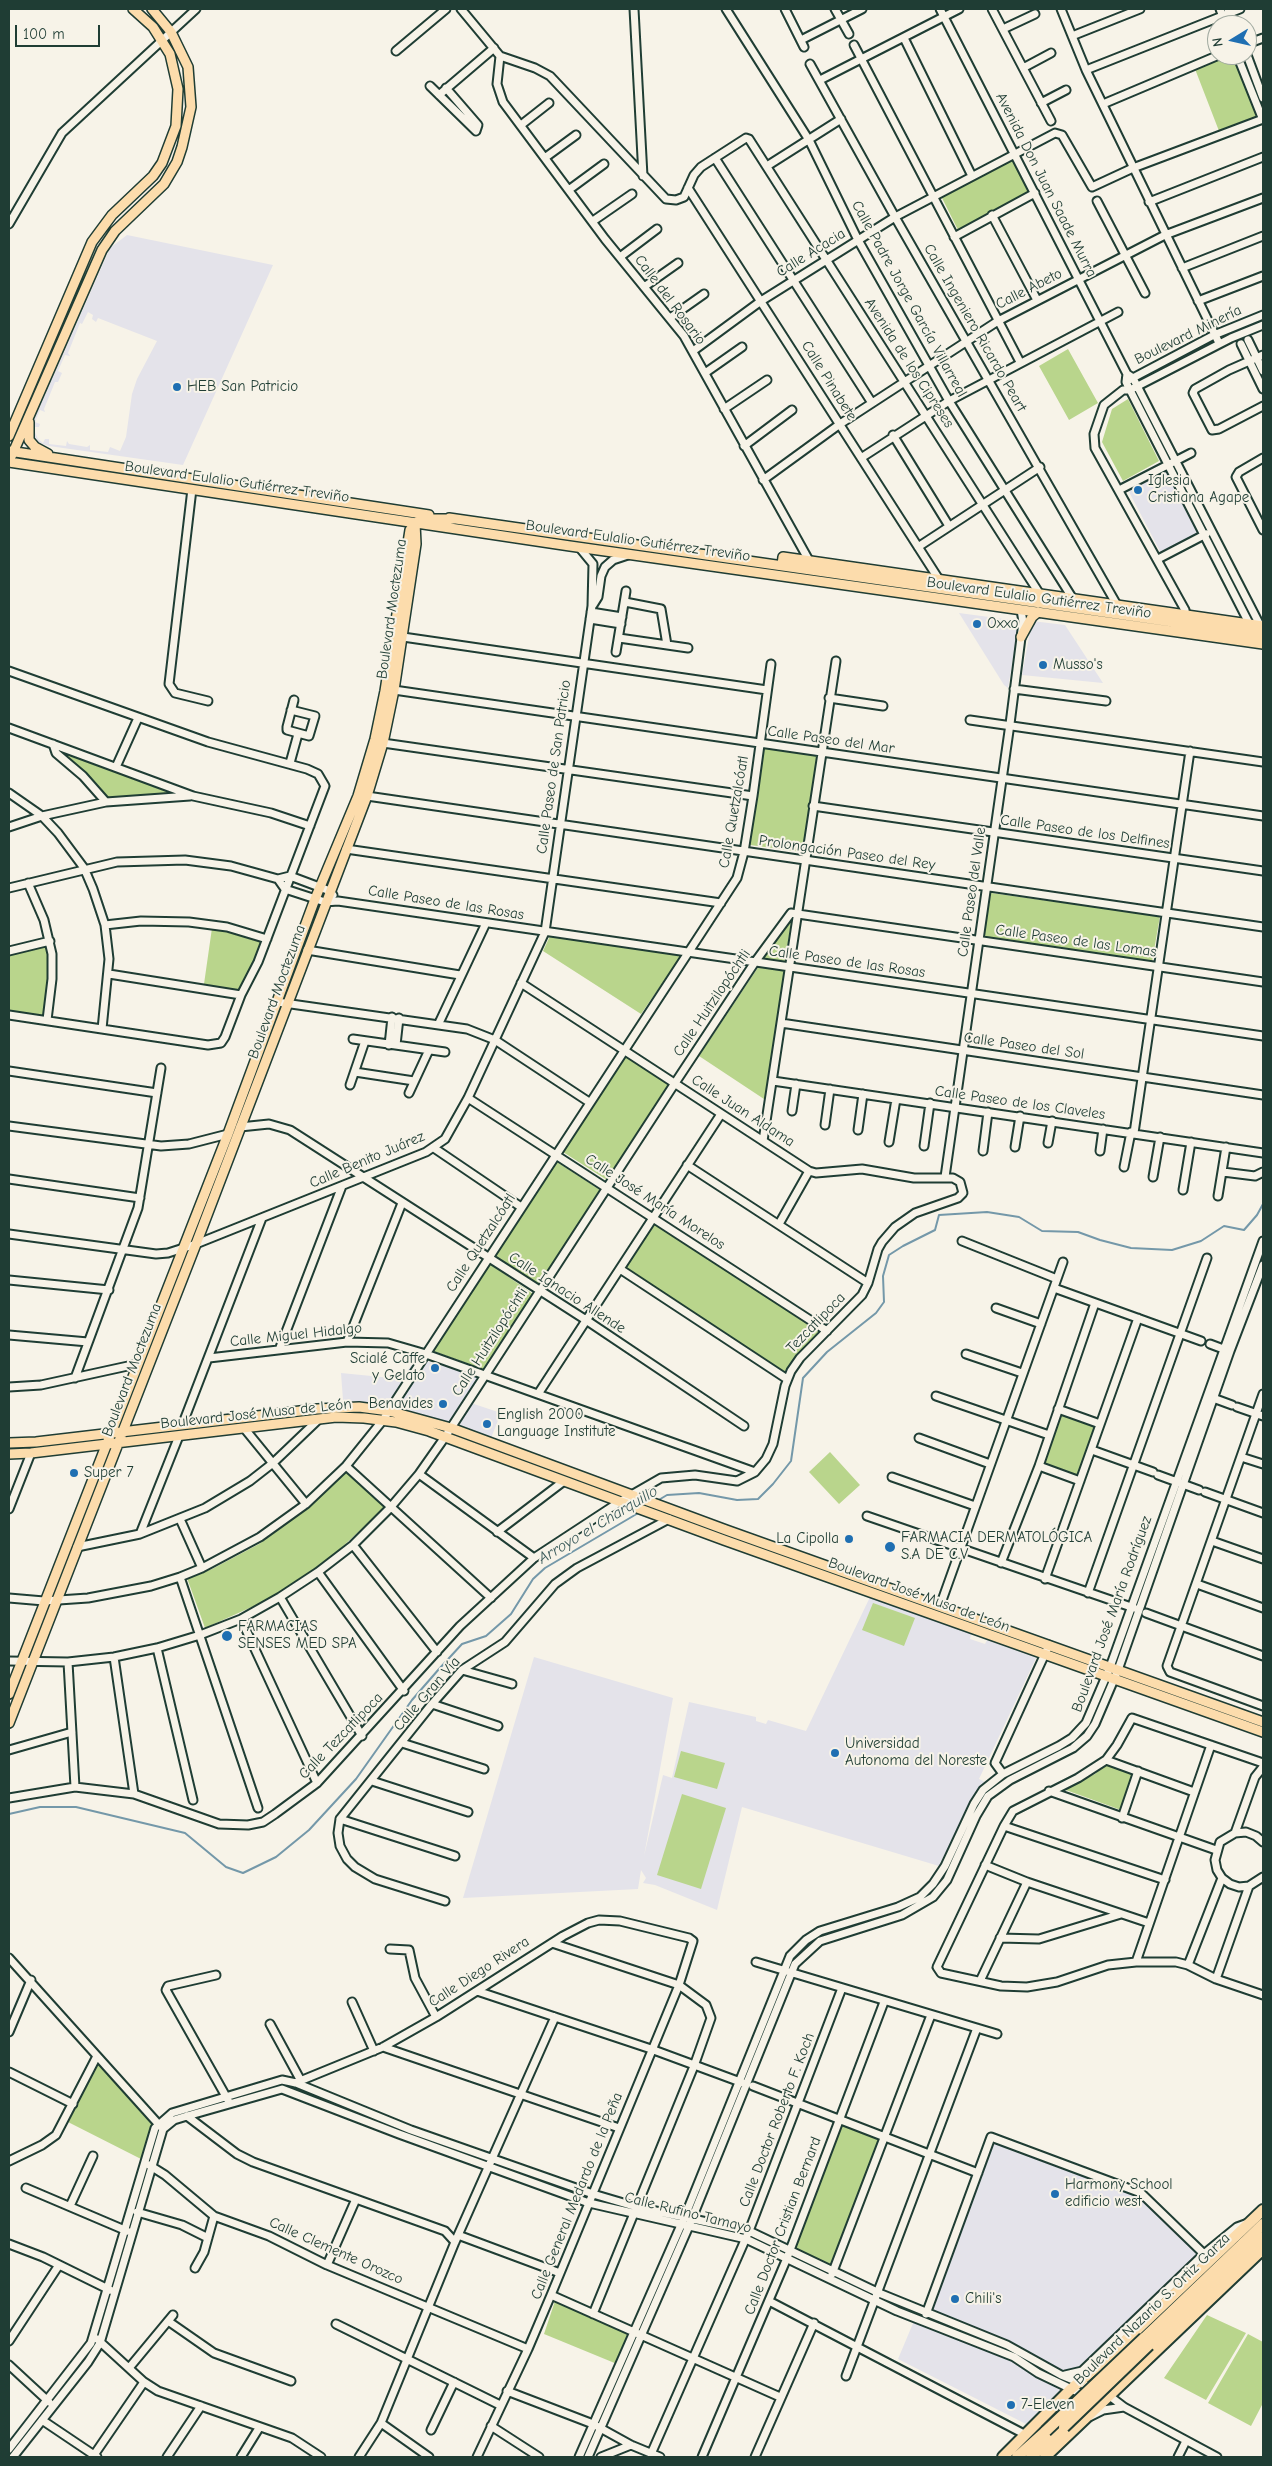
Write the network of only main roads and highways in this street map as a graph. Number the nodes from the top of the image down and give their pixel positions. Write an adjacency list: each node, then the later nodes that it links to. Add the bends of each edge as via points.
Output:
1 (133, 9): 3 (main road, via 144,18 170,54 178,89 178,108 171,142 162,163 100,229)
2 (152, 9): 4 (main road, via 171,32 185,60 191,107 182,147 164,184 108,240)
3 (86, 254): 4 (main road, via 87,266 68,311); 6 (main road)
4 (72, 316): 5 (main road)
5 (33, 406): 9 (main road); 10 (main road, via 29,440)
6 (16, 418): 7 (main road); 8 (main road)
7 (9, 426)
8 (9, 436)
9 (11, 451): 10 (main road, Boulevard Eulalio Gutiérrez Treviño); 11 (main road)
10 (53, 457): 12 (main road, Boulevard Eulalio Gutiérrez Treviño)
11 (9, 462): 13 (main road, Boulevard Eulalio Gutiérrez Treviño)
12 (118, 466): 13 (main road); 14 (main road, Boulevard Eulalio Gutiérrez Treviño)
13 (124, 479): 14 (main road, Boulevard Eulalio Gutiérrez Treviño)
14 (387, 513): 15 (main road, Boulevard Eulalio Gutiérrez Treviño); 16 (main road, Boulevard Eulalio Gutiérrez Treviño); 17 (main road, via 400,526)
15 (453, 519): 16 (main road, via 424,518); 18 (main road, Boulevard Eulalio Gutiérrez Treviño)
16 (415, 522): 17 (main road, Boulevard Moctezuma); 21 (main road, Boulevard Eulalio Gutiérrez Treviño); 25 (main road, Boulevard Moctezuma, via 416,544 394,690 367,796)
17 (408, 542): 26 (main road, Boulevard Moctezuma, via 385,692 358,796 315,899 228,1134)
18 (782, 565): 19 (main road, Boulevard Eulalio Gutiérrez Treviño); 20 (main road, Boulevard Eulalio Gutiérrez Treviño, via 783,557 939,580)
19 (1002, 598): 20 (main road, Boulevard Eulalio Gutiérrez Treviño); 21 (main road)
20 (1042, 600): 23 (main road, Boulevard Eulalio Gutiérrez Treviño); 23 (main road, Boulevard Eulalio Gutiérrez Treviño, via 1073,599 1249,624)
21 (1021, 610): 22 (main road, Boulevard Eulalio Gutiérrez Treviño)
22 (1038, 612): 23 (main road, Boulevard Eulalio Gutiérrez Treviño); 24 (main road, via 1032,616)
23 (1261, 636)
24 (1021, 637)
25 (122, 1430): 26 (main road, Boulevard José Musa de León); 27 (main road, Boulevard Moctezuma); 31 (main road, Boulevard José Musa de León, via 331,1407 369,1407 451,1428)
26 (111, 1432): 28 (main road, Boulevard José Musa de León); 29 (main road, Boulevard Moctezuma)
27 (118, 1442): 29 (main road, Boulevard José Musa de León); 31 (main road, Boulevard José Musa de León, via 319,1419 383,1420 445,1437 564,1482); 36 (main road, Boulevard Moctezuma)
28 (9, 1443)
29 (106, 1444): 30 (main road, Boulevard José Musa de León); 33 (main road, Boulevard Moctezuma)
30 (9, 1454)
31 (629, 1499): 32 (main road, Boulevard José Musa de León, via 669,1508 1049,1645); 32 (main road, Boulevard José Musa de León, via 655,1513 1044,1655)
32 (1112, 1673): 34 (main road, Boulevard José Musa de León)
33 (9, 1694)
34 (1224, 1713): 35 (main road, Boulevard José Musa de León); 37 (main road, Boulevard José Musa de León)
35 (1263, 1722)
36 (9, 1723)
37 (1263, 1732)
38 (1263, 2210): 47 (highway)
39 (1263, 2216): 42 (highway)
40 (1263, 2224): 42 (highway, Boulevard Nazario S. Ortiz Garza)
41 (1263, 2237): 44 (highway, Boulevard Nazario S. Ortiz Garza)
42 (1246, 2240): 46 (highway, Boulevard Nazario S. Ortiz Garza)
43 (1263, 2249): 45 (highway)
44 (1217, 2281): 45 (highway); 46 (highway, Boulevard Nazario S. Ortiz Garza)
45 (1210, 2298): 48 (highway)
46 (1147, 2341): 52 (highway, Boulevard Nazario S. Ortiz Garza, bridge); 53 (highway, Boulevard Nazario S. Ortiz Garza, bridge)
47 (1104, 2361): 48 (highway, via 1112,2378); 49 (highway)
48 (1123, 2383): 50 (highway)
49 (1049, 2413): 50 (highway, via 1068,2414 1073,2420); 51 (highway)
50 (1074, 2432): 54 (highway)
51 (1003, 2457)
52 (1017, 2457)
53 (1031, 2457)
54 (1045, 2457)

